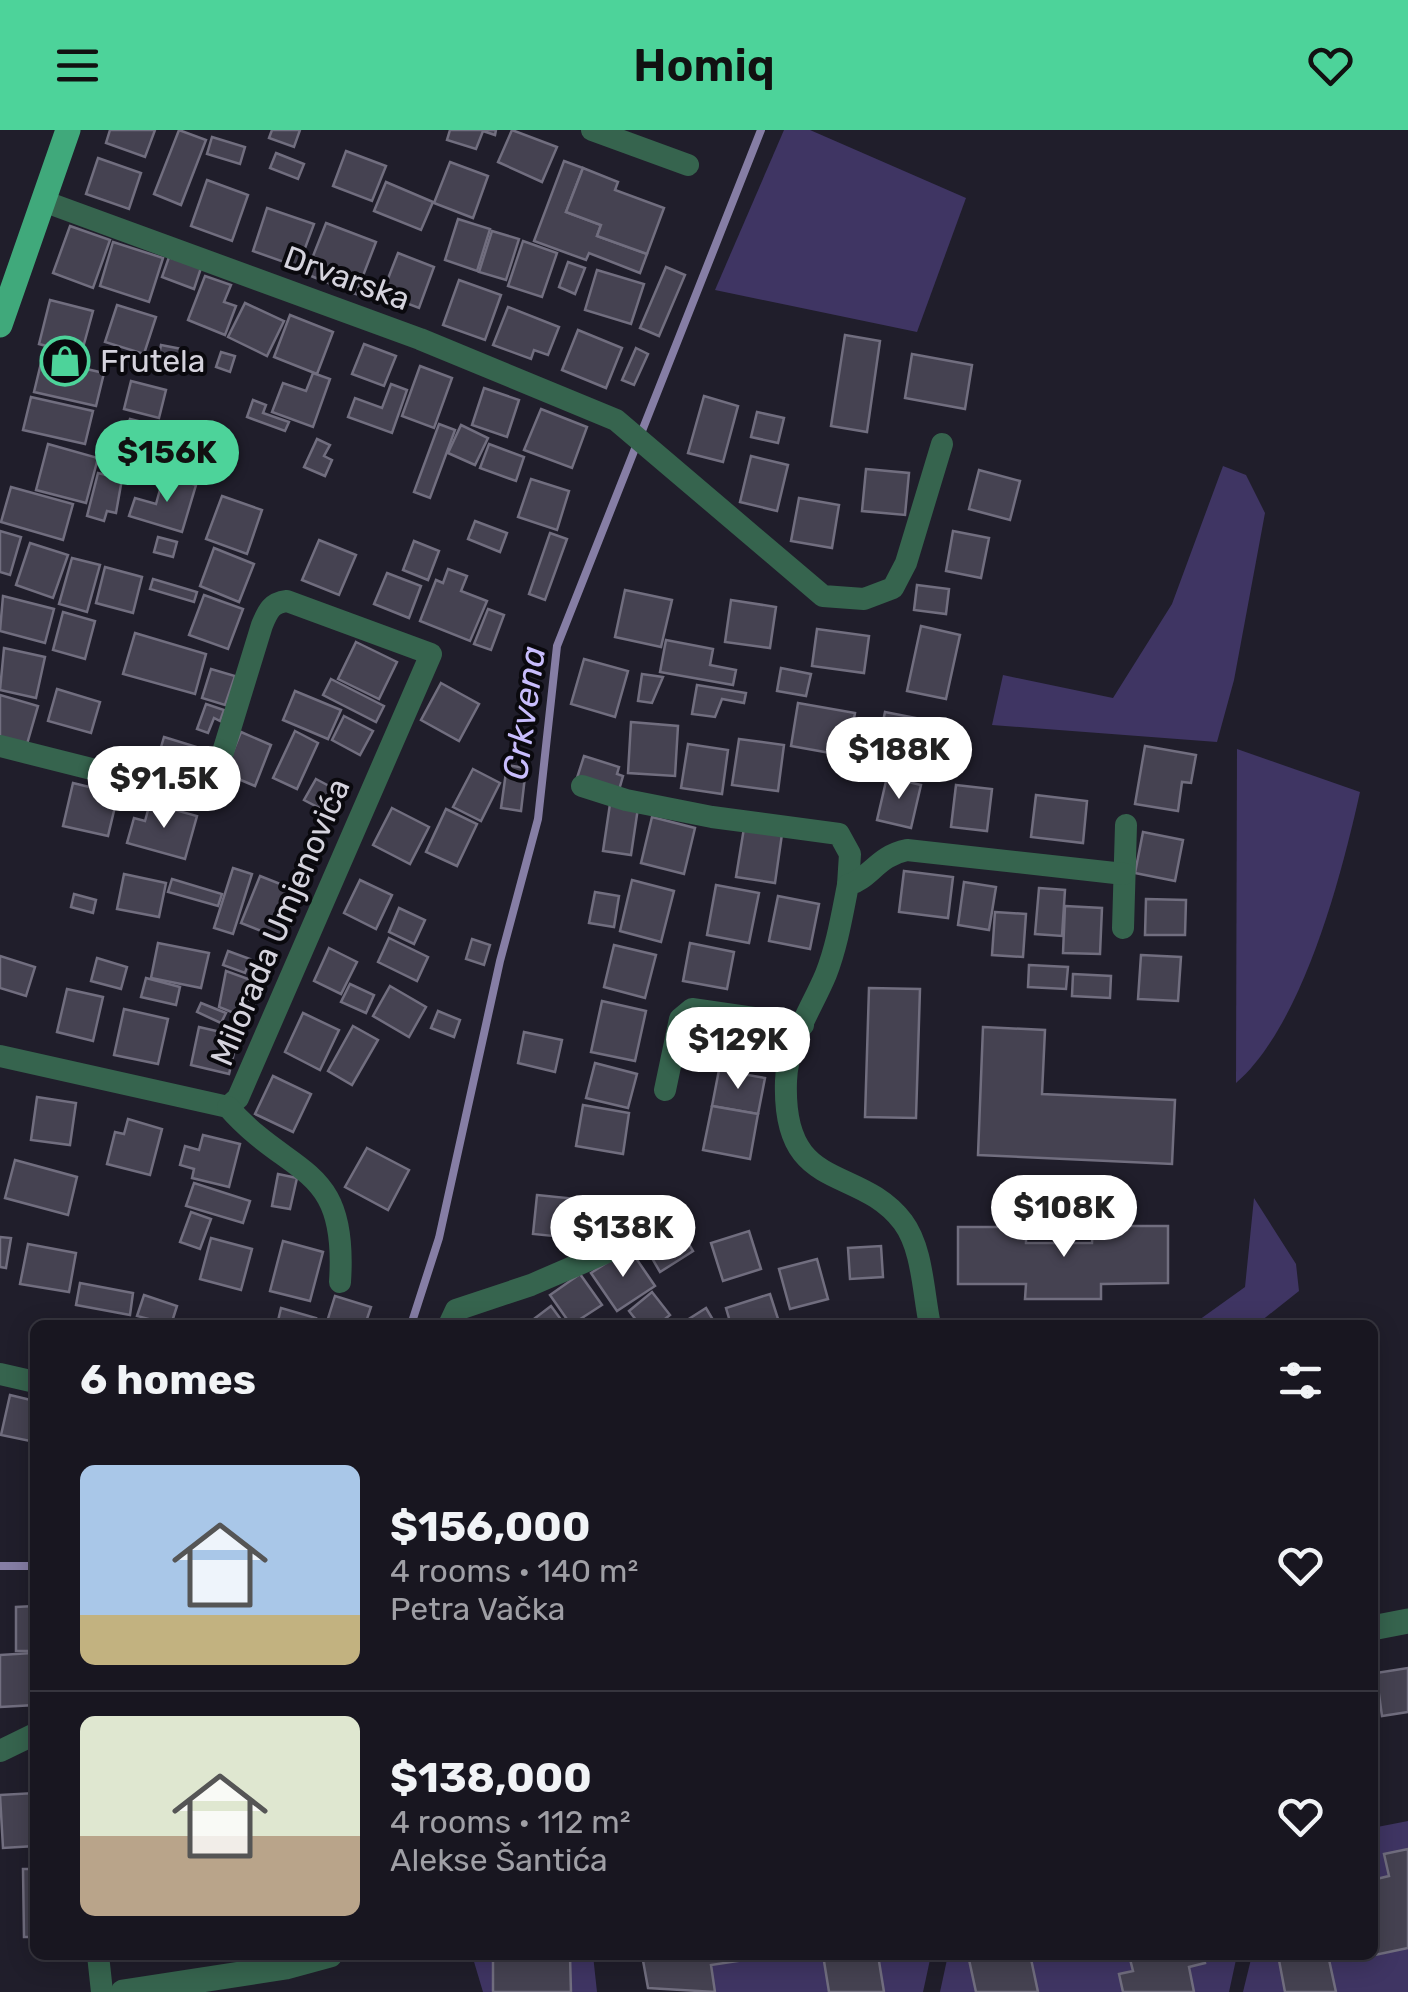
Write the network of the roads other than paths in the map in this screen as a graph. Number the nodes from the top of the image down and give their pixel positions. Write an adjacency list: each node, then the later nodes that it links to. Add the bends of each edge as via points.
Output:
1 (68, 130): 4 (main road)
2 (592, 130): 3 (street)
3 (688, 165)
4 (43, 201): 5 (main road); 6 (street, Drvarska, via 420,338 626,425 823,596 881,595 900,576)
5 (0, 325)
6 (942, 444)
7 (0, 746): 16 (street, Milorada Umjenovića, via 203,797 212,791 262,625 277,602 431,654 246,1088)
8 (582, 786): 11 (street, via 712,817 838,834 848,845)
9 (1126, 825): 10 (street)
10 (1124, 874): 11 (street, via 907,850 882,858); 12 (street)
11 (848, 885): 13 (street, via 826,973)
12 (1123, 928)
13 (803, 1025): 15 (street, via 692,1009 680,1019); 20 (street, via 786,1078 794,1137 830,1177 887,1206 905,1226)
14 (0, 1056): 16 (street, Milorada Umjenovića)
15 (665, 1090)
16 (228, 1107): 18 (street, via 325,1191 340,1225)
17 (649, 1234): 19 (street, via 456,1310)
18 (340, 1282)
19 (451, 1320)
20 (929, 1320)
21 (0, 1374): 22 (street)
22 (30, 1381)
23 (1408, 1621): 24 (street)
24 (1378, 1627)
25 (30, 1736): 26 (street)
26 (0, 1751)
27 (99, 1960): 29 (street)
28 (310, 1960): 30 (street)
29 (102, 1992)
30 (123, 1992)

